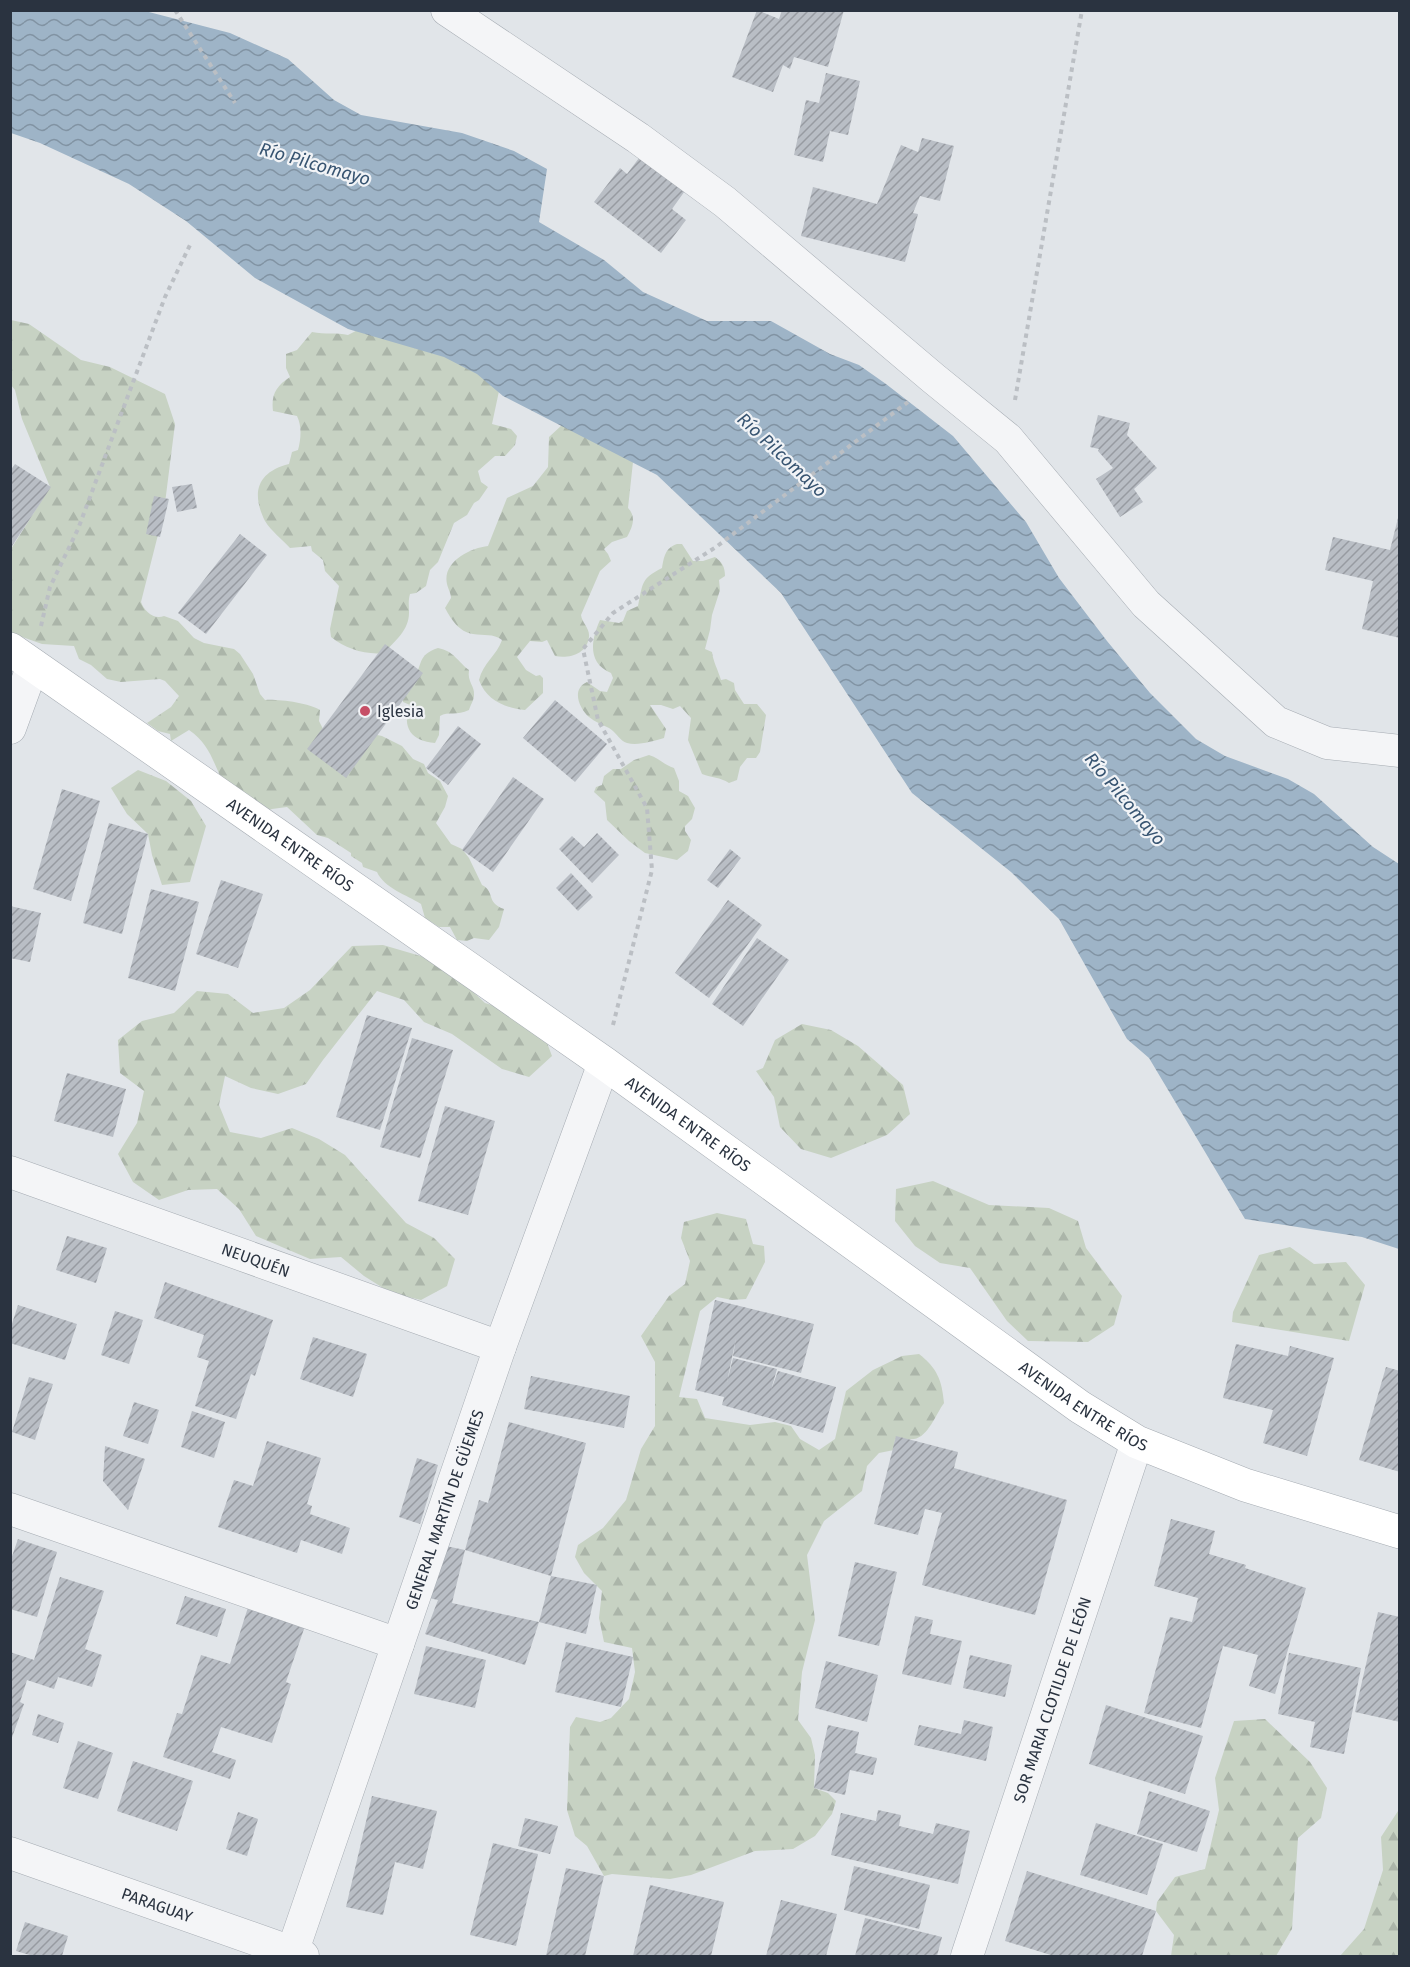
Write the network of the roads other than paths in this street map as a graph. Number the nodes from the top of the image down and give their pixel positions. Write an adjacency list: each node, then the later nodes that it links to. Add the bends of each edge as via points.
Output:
1 (447, 10): 4 (street, via 638,138 725,202 1008,439 1146,604 1276,722 1327,743)
2 (22, 657): 3 (street); 5 (street, AVENIDA ENTRE RÍOS)
3 (10, 728)
4 (1400, 751)
5 (604, 1063): 7 (street, GENERAL MARTÍN DE GÜEMES); 8 (street, AVENIDA ENTRE RÍOS, via 1080,1407)
6 (10, 1172): 7 (street, NEUQUÉN)
7 (500, 1347): 11 (street, GENERAL MARTÍN DE GÜEMES)
8 (1137, 1442): 10 (street, AVENIDA ENTRE RÍOS, via 1245,1485); 14 (street, SOR MARIA CLOTILDE DE LEÓN)
9 (10, 1509): 11 (street)
10 (1400, 1532)
11 (398, 1644): 13 (street, GENERAL MARTÍN DE GÜEMES)
12 (10, 1853): 13 (street, PARAGUAY)
13 (296, 1955)
14 (968, 1956)

